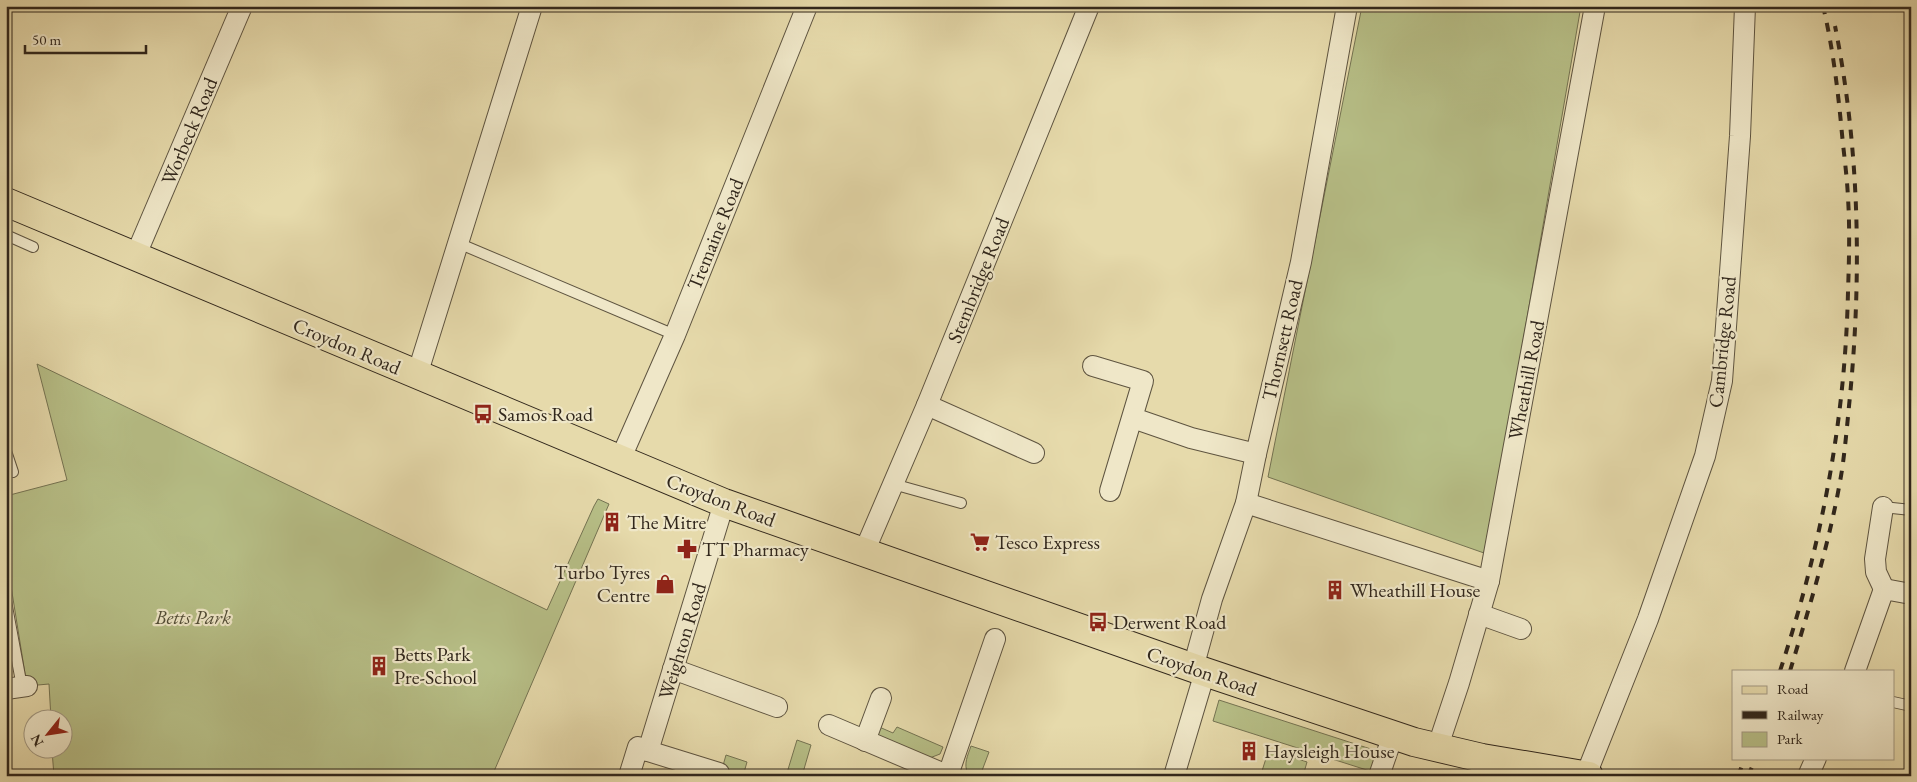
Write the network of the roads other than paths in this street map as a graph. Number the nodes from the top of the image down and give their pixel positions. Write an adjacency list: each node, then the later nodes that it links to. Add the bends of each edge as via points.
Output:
1 (242, 6): 12 (street, Worbeck Road)
2 (532, 6): 10 (street)
3 (807, 6): 13 (street, Tremaine Road)
4 (1089, 6): 16 (street, Stembridge Road)
5 (1347, 6): 20 (street, Thornsett Road, via 1300,262)
6 (1595, 6): 31 (street, Wheathill Road)
7 (1745, 6): 53 (street, Cambridge Road, via 1740,136 1722,381 1705,456 1648,619)
8 (7, 204): 12 (main road, Croydon Road)
9 (6, 235): 11 (lane)
10 (458, 243): 13 (lane); 15 (street)
11 (33, 247)
12 (135, 257): 15 (main road, Croydon Road)
13 (675, 335): 21 (street, Tremaine Road)
14 (1093, 366): 17 (street, via 1143,381)
15 (417, 376): 21 (main road, Croydon Road)
16 (927, 405): 19 (street); 23 (street, Stembridge Road)
17 (1133, 418): 20 (street, via 1191,438); 24 (street)
18 (6, 451): 22 (lane)
19 (1034, 453)
20 (1256, 454): 27 (street, Thornsett Road)
21 (620, 460): 25 (main road, Croydon Road)
22 (13, 472)
23 (893, 484): 26 (lane); 30 (street, Stembridge Road)
24 (1110, 491)
25 (724, 502): 30 (main road, Croydon Road); 38 (street, Weighton Road)
26 (961, 503)
27 (1246, 503): 31 (street); 39 (street, Thornsett Road, via 1212,599)
28 (1883, 507): 29 (lane); 32 (street, via 1875,559 1876,572)
29 (1911, 510)
30 (864, 552): 39 (main road, Croydon Road)
31 (1489, 580): 35 (street, Wheathill Road)
32 (1884, 589): 33 (street); 40 (street)
33 (1911, 594)
34 (6, 601): 41 (lane)
35 (1479, 614): 36 (street); 49 (street, Wheathill Road)
36 (1521, 629)
37 (995, 639): 54 (street)
38 (674, 669): 45 (street); 50 (street, Weighton Road)
39 (1199, 670): 47 (main road, Croydon Road); 56 (street)
40 (1855, 670)
41 (18, 687)
42 (881, 698): 48 (street)
43 (1894, 702): 44 (lane)
44 (1911, 706)
45 (776, 707)
46 (829, 725): 48 (street)
47 (1393, 735): 49 (main road, Croydon Road); 57 (street)
48 (866, 741): 54 (street)
49 (1437, 749): 53 (main road, Croydon Road)
50 (648, 751): 52 (street); 55 (street, via 638,747)
51 (1815, 760): 58 (street)
52 (719, 773)
53 (1576, 774)
54 (948, 775)
55 (629, 776)
56 (1174, 776)
57 (1379, 776)
58 (1808, 776)

